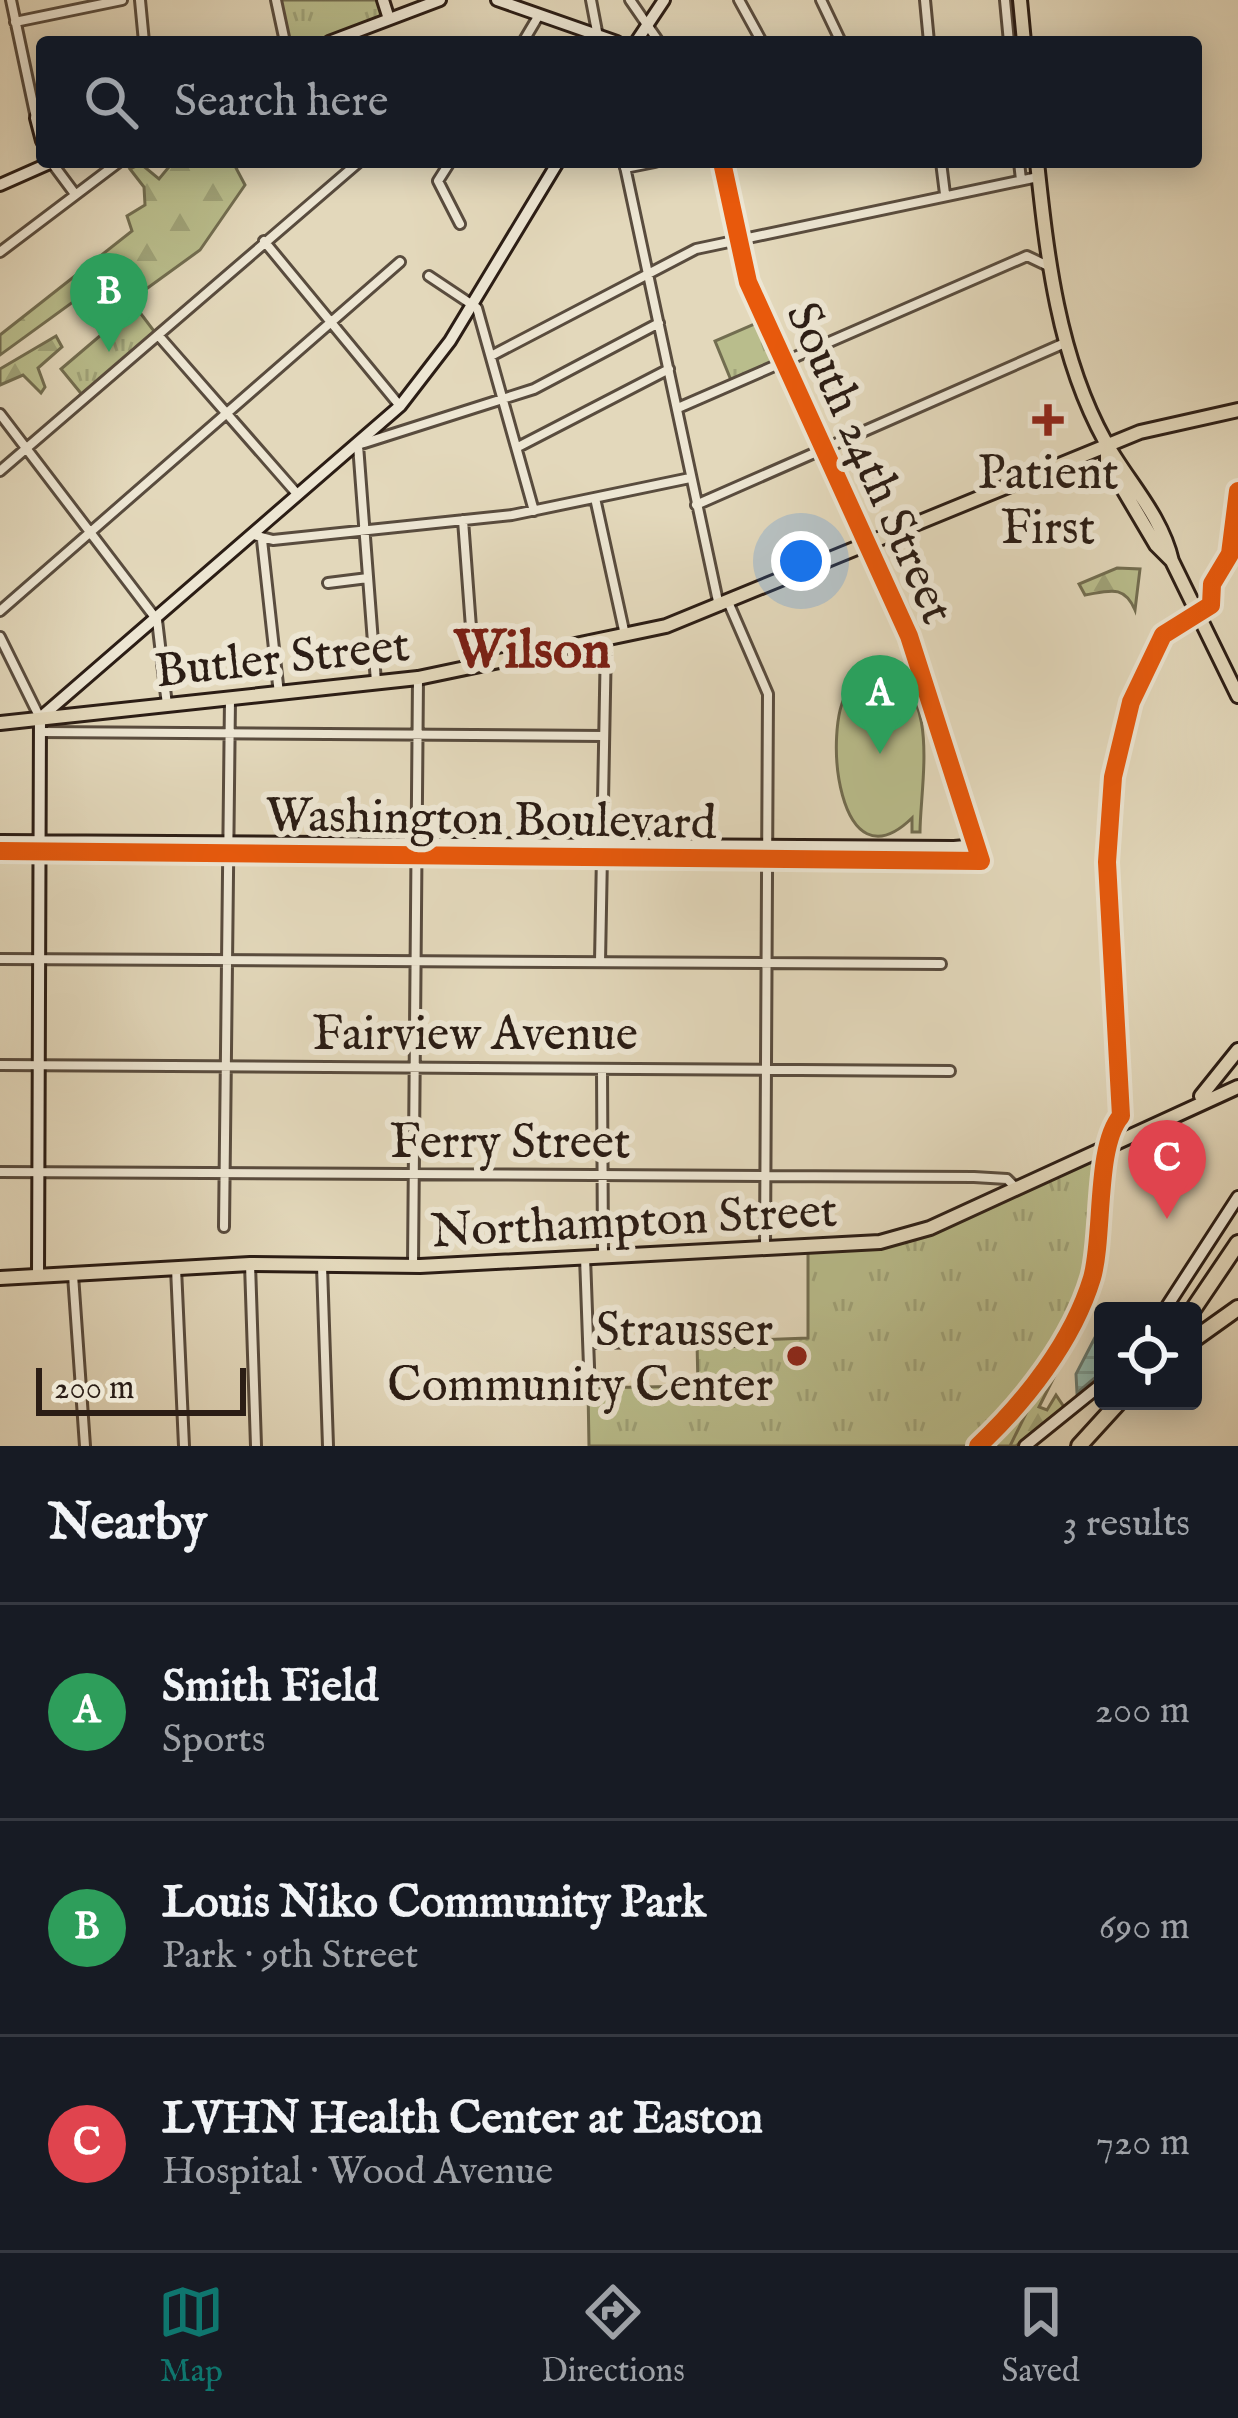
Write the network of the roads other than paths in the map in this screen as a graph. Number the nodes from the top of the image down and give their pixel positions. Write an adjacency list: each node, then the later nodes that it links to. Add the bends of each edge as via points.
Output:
1 (11, 0): 18 (street)
2 (122, 0): 18 (street)
3 (140, 0): 20 (street)
4 (276, 0): 21 (street)
5 (383, 0): 17 (street)
6 (440, 0): 17 (street)
7 (497, 0): 16 (street)
8 (591, 0): 25 (street)
9 (631, 0): 19 (street)
10 (664, 0): 19 (street)
11 (740, 0): 28 (street)
12 (821, 0): 29 (street)
13 (925, 0): 30 (street)
14 (1005, 0): 31 (street)
15 (1020, 0): 32 (main road)
16 (540, 13): 23 (street); 24 (street)
17 (389, 19): 22 (street)
18 (15, 22): 33 (street)
19 (648, 23): 26 (street); 27 (street)
20 (143, 36)
21 (284, 36)
22 (345, 36)
23 (527, 36)
24 (593, 36)
25 (598, 36)
26 (640, 36)
27 (655, 36)
28 (759, 36)
29 (838, 36)
30 (928, 36)
31 (1008, 36)
32 (1023, 36)
33 (36, 105)
34 (40, 168): 47 (street)
35 (56, 168): 48 (street)
36 (111, 168): 48 (street)
37 (352, 168): 52 (street)
38 (446, 168): 50 (street, via 438,181)
39 (554, 168): 58 (street)
40 (626, 168): 56 (street)
41 (723, 168): 51 (street, South 24th Street)
42 (942, 168): 49 (street)
43 (1020, 168): 46 (street)
44 (1038, 168): 45 (main road)
45 (1039, 177): 46 (street); 55 (main road)
46 (1021, 180): 49 (street)
47 (0, 185)
48 (75, 194): 53 (street)
49 (944, 194): 51 (street)
50 (460, 224)
51 (739, 239): 56 (street, via 689,251); 64 (street, South 24th Street, via 748,282)
52 (264, 241): 59 (street); 61 (street)
53 (0, 252)
54 (400, 262): 59 (street)
55 (1049, 267): 62 (main road); 64 (street, via 1027,256)
56 (648, 273): 60 (street); 63 (street)
57 (429, 276): 58 (street)
58 (473, 303): 63 (street); 67 (street)
59 (330, 322): 67 (street); 71 (street)
60 (658, 323): 65 (street); 66 (street)
61 (157, 335): 71 (street); 78 (street)
62 (1067, 342): 75 (main road); 77 (street)
63 (491, 356): 66 (street)
64 (786, 362): 68 (street); 77 (street, South 24th Street)
65 (669, 369): 68 (street); 76 (street)
66 (502, 399): 73 (street); 76 (street)
67 (400, 406): 72 (street)
68 (677, 409): 80 (street)
69 (1238, 410): 75 (main road, Butler Street)
70 (0, 414): 78 (street)
71 (225, 414): 81 (street); 87 (street)
72 (385, 420): 73 (street); 74 (street)
73 (423, 424): 74 (street)
74 (358, 446): 81 (street); 86 (street)
75 (1107, 446): 89 (main road, Butler Street); 102 (main road, via 1107,461 1172,561)
76 (518, 447): 84 (street)
77 (825, 447): 83 (street); 89 (street, South 24th Street)
78 (26, 449): 79 (street); 87 (street)
79 (0, 471)
80 (691, 478): 82 (street); 83 (street)
81 (299, 496): 88 (street)
82 (595, 498): 84 (street); 95 (street)
83 (696, 505): 92 (street)
84 (534, 511): 85 (street)
85 (463, 520): 86 (street); 98 (street)
86 (365, 530): 88 (street); 90 (street)
87 (88, 532): 93 (street); 94 (street)
88 (258, 538): 94 (street); 101 (street)
89 (869, 544): 92 (main road, Butler Street); 110 (street, South 24th Street, via 910,636)
90 (368, 578): 91 (street); 100 (street)
91 (328, 583)
92 (724, 606): 95 (main road, Butler Street); 117 (street, via 768,694)
93 (0, 611)
94 (157, 620): 104 (street); 106 (street)
95 (625, 636): 97 (main road, Butler Street)
96 (0, 638): 106 (street)
97 (606, 640): 98 (main road, Butler Street); 109 (street)
98 (474, 668): 99 (main road, Butler Street)
99 (418, 678): 100 (main road, Butler Street); 108 (street)
100 (376, 683): 101 (main road, Butler Street)
101 (279, 694): 103 (main road, Butler Street)
102 (1238, 696)
103 (230, 699): 104 (main road, Butler Street); 107 (street)
104 (167, 705): 106 (main road, Butler Street)
105 (0, 723): 106 (main road, Butler Street)
106 (40, 725): 107 (street); 112 (street)
107 (230, 734): 108 (street); 113 (street)
108 (417, 735): 109 (street); 114 (street)
109 (604, 736): 115 (street)
110 (974, 838): 117 (street, Washington Boulevard, via 966,847); 118 (street, South 24th Street)
111 (0, 842): 112 (street, Washington Boulevard)
112 (40, 846): 113 (street, Washington Boulevard); 116 (street, Washington Boulevard); 120 (street)
113 (228, 848): 114 (street, Washington Boulevard); 121 (street)
114 (416, 849): 115 (street, Washington Boulevard); 122 (street)
115 (602, 850): 117 (street, Washington Boulevard); 123 (street)
116 (0, 851)
117 (767, 852): 118 (street, Washington Boulevard); 124 (street)
118 (981, 861)
119 (0, 959): 120 (street)
120 (39, 959): 121 (street); 128 (street)
121 (227, 960): 122 (street); 129 (street)
122 (416, 962): 123 (street); 130 (street)
123 (601, 962): 124 (street)
124 (766, 963): 125 (street); 132 (street)
125 (941, 964)
126 (1238, 1050): 135 (main road)
127 (0, 1065): 128 (street, Fairview Avenue)
128 (39, 1065): 129 (street, Fairview Avenue); 137 (street)
129 (226, 1066): 130 (street, Fairview Avenue); 138 (street)
130 (414, 1067): 131 (street, Fairview Avenue); 139 (street)
131 (602, 1069): 132 (street, Fairview Avenue); 140 (street)
132 (766, 1070): 133 (street, Fairview Avenue); 141 (street)
133 (950, 1071)
134 (1238, 1087): 135 (main road, Northampton Street)
135 (1196, 1102): 142 (main road, Northampton Street)
136 (0, 1172): 137 (street, Ferry Street)
137 (39, 1172): 138 (street, Ferry Street); 155 (street)
138 (225, 1174): 139 (street, Ferry Street); 144 (street)
139 (414, 1176): 140 (street, Ferry Street); 152 (street)
140 (602, 1176): 141 (street, Ferry Street); 147 (street)
141 (765, 1177): 142 (street, Ferry Street, via 1002,1178); 146 (street)
142 (1016, 1187): 146 (main road, Northampton Street, via 896,1239)
143 (1238, 1197): 157 (street)
144 (224, 1227)
145 (1238, 1243): 158 (highway)
146 (764, 1248): 147 (main road, Northampton Street)
147 (603, 1254): 148 (main road, Northampton Street)
148 (585, 1255): 152 (main road, Northampton Street); 163 (street)
149 (1238, 1258): 160 (highway)
150 (250, 1264): 151 (main road, Northampton Street); 153 (main road, Northampton Street); 170 (street)
151 (322, 1265): 152 (main road, Northampton Street); 171 (street)
152 (413, 1266)
153 (176, 1267): 154 (main road, Northampton Street); 169 (street)
154 (73, 1274): 155 (main road, Northampton Street); 168 (street)
155 (38, 1276): 156 (main road, Northampton Street)
156 (0, 1278)
157 (1170, 1302)
158 (1198, 1302)
159 (1238, 1308): 161 (highway)
160 (1202, 1310)
161 (1202, 1334)
162 (736, 1341): 163 (street)
163 (589, 1343): 165 (street)
164 (1094, 1390): 172 (street)
165 (590, 1394)
166 (1112, 1410): 173 (highway)
167 (1123, 1410): 174 (highway)
168 (85, 1446)
169 (184, 1446)
170 (256, 1446)
171 (328, 1446)
172 (1025, 1446)
173 (1079, 1446)
174 (1090, 1446)

